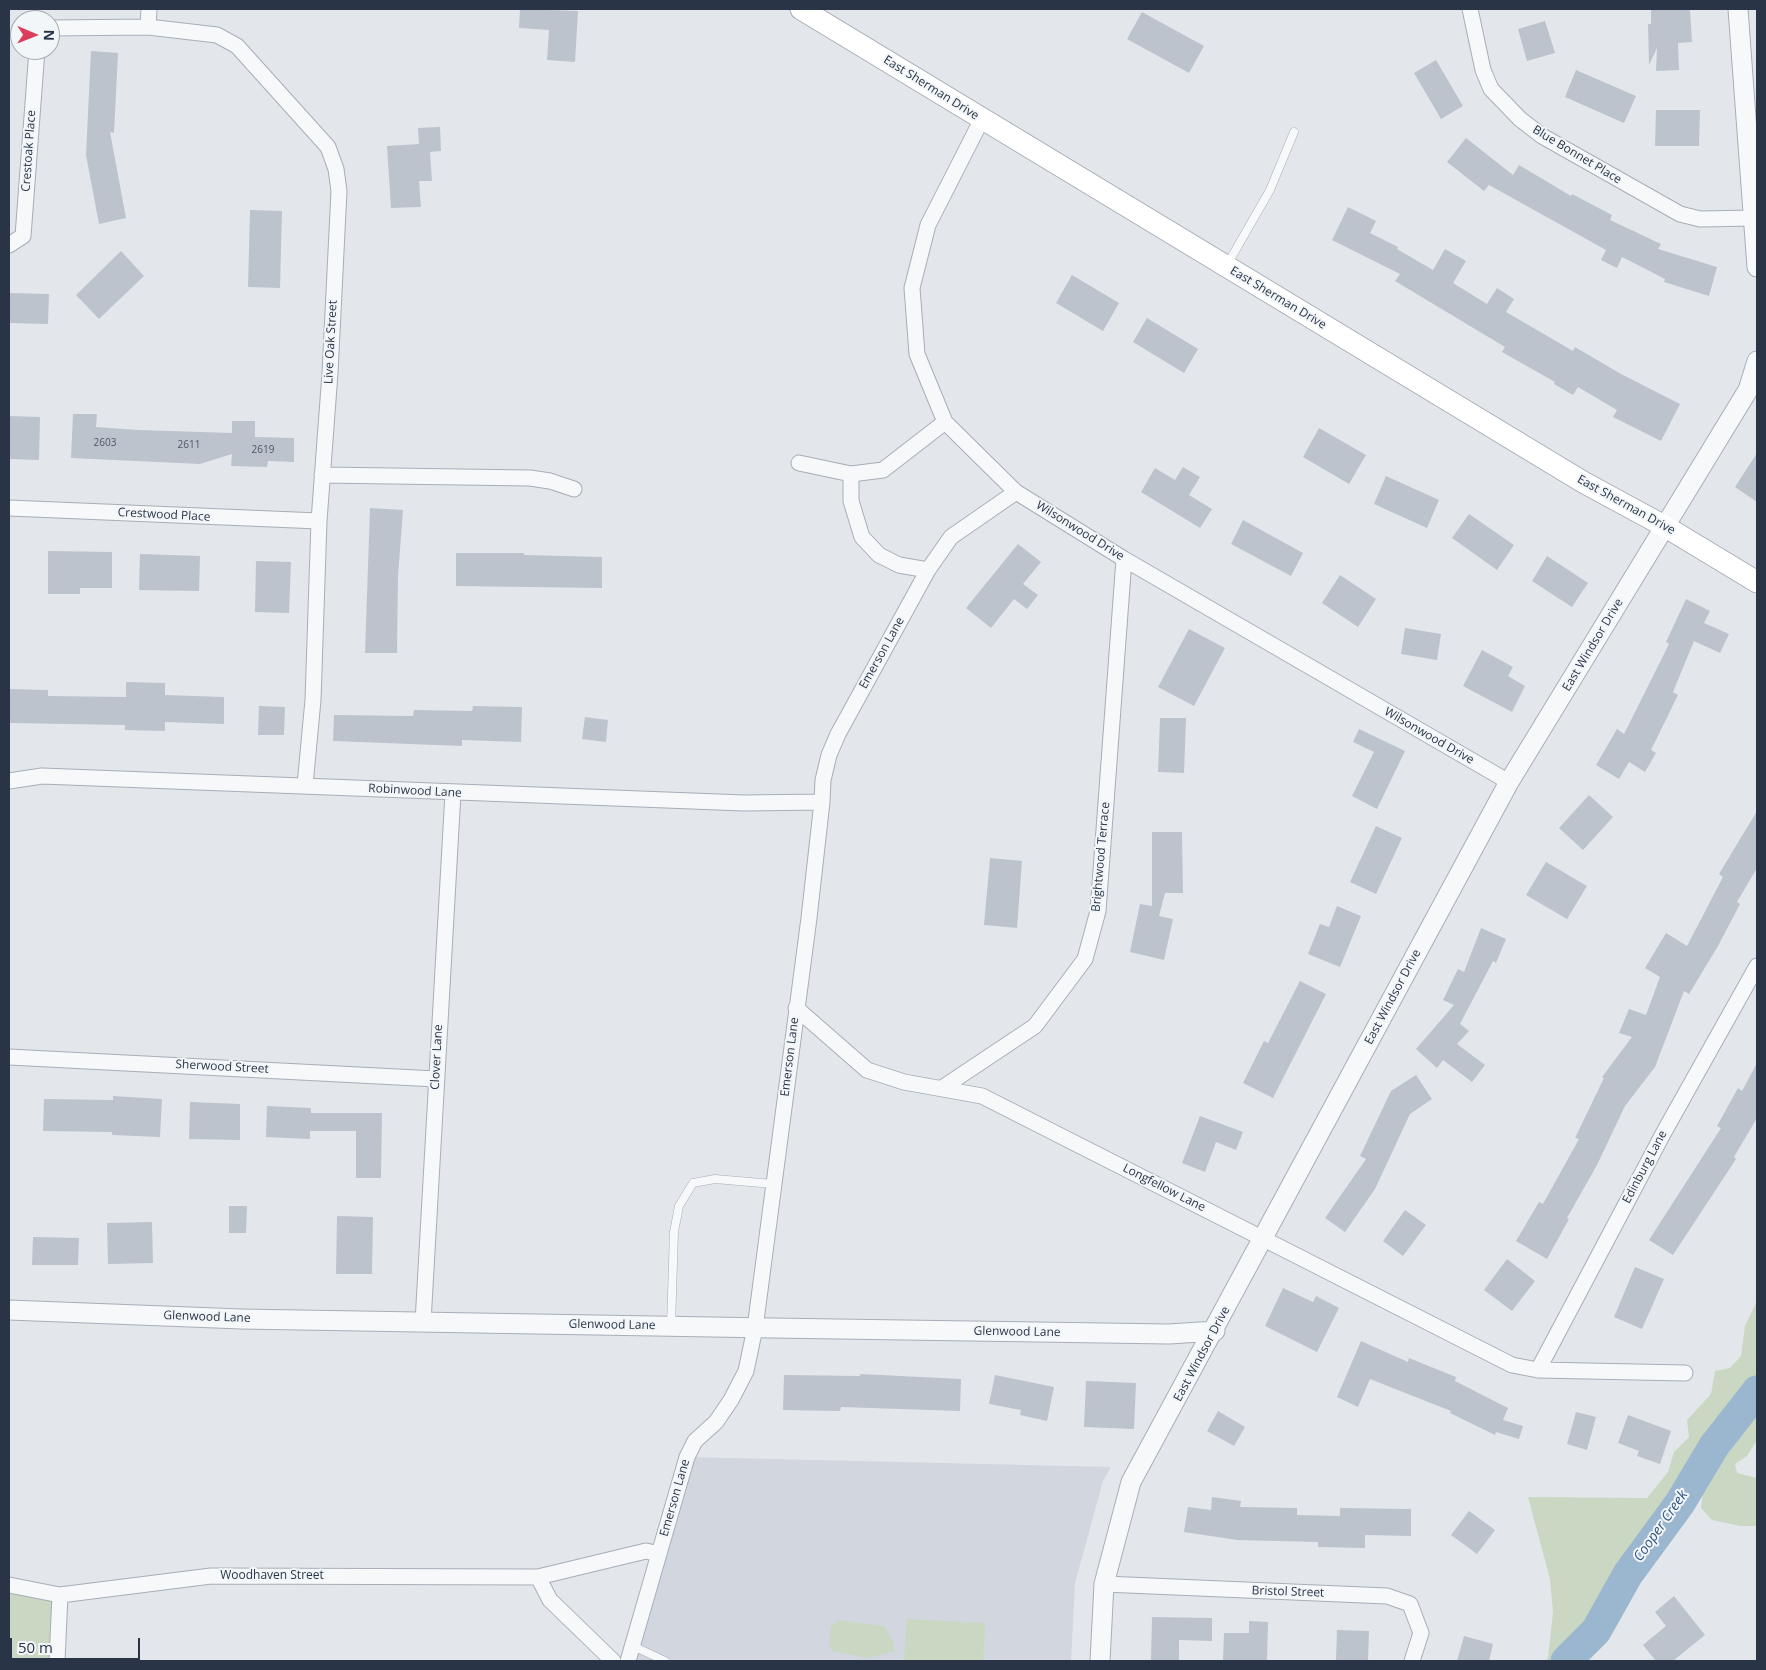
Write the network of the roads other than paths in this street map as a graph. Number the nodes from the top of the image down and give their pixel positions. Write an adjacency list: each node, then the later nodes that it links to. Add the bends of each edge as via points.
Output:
1 (149, 9): 5 (street)
2 (802, 9): 8 (main road, East Sherman Drive)
3 (1470, 9): 10 (street, Blue Bonnet Place, via 1482,70 1491,89 1542,136 1680,214 1700,219)
4 (1738, 9): 10 (street)
5 (148, 27): 6 (street); 17 (street, Live Oak Street, via 217,36 237,46 328,147 339,191)
6 (60, 28)
7 (36, 60): 11 (street, Crestoak Place, via 23,236)
8 (982, 119): 13 (main road, East Sherman Drive); 15 (street, Wilsonwood Drive, via 928,225 912,288 917,354)
9 (1294, 132): 13 (lane, via 1270,190)
10 (1754, 218): 12 (street)
11 (9, 245)
12 (1757, 266)
13 (1226, 267): 23 (main road, East Sherman Drive, via 1583,482)
14 (1757, 361): 23 (street, East Windsor Drive, via 1748,390)
15 (945, 422): 18 (street, via 883,470); 20 (street, Wilsonwood Drive)
16 (800, 464): 18 (street)
17 (322, 474): 19 (street, via 530,478); 22 (street, Live Oak Street)
18 (851, 474): 25 (street, via 851,501 862,537 879,555 899,565)
19 (574, 489)
20 (1016, 492): 24 (street, Wilsonwood Drive); 25 (street, Emerson Lane, via 951,536)
21 (9, 508): 22 (street, Crestwood Place)
22 (319, 521): 29 (street, Live Oak Street)
23 (1666, 527): 26 (main road, East Sherman Drive); 28 (street, East Windsor Drive)
24 (1124, 559): 28 (street, Wilsonwood Drive); 37 (street, Brightwood Terrace, via 1098,911 1085,959 1035,1026)
25 (928, 570): 31 (street, Emerson Lane, via 838,734 823,780)
26 (1757, 582)
27 (9, 781): 29 (street, Robinwood Lane, via 42,776)
28 (1509, 782): 39 (street, East Windsor Drive)
29 (305, 785): 30 (street, Robinwood Lane)
30 (453, 793): 31 (street, Robinwood Lane, via 744,803); 36 (street, Clover Lane)
31 (822, 802): 34 (street, Emerson Lane)
32 (1757, 966): 33 (street, Edinburg Lane)
33 (1751, 994): 45 (street, Edinburg Lane, via 1664,1132)
34 (796, 1008): 37 (street, Longfellow Lane, via 867,1070 904,1082); 38 (street, Emerson Lane)
35 (9, 1057): 36 (street, Sherwood Street)
36 (436, 1079): 41 (street, Clover Lane)
37 (942, 1088): 39 (street, Longfellow Lane, via 982,1096)
38 (773, 1184): 42 (lane, via 715,1179 693,1183 679,1206 674,1232); 43 (street, Emerson Lane)
39 (1263, 1237): 44 (street, East Windsor Drive); 45 (street, Longfellow Lane, via 1512,1365)
40 (9, 1310): 41 (street, Glenwood Lane)
41 (423, 1322): 42 (street, Glenwood Lane)
42 (671, 1326): 43 (street, Glenwood Lane)
43 (755, 1328): 44 (street, Glenwood Lane, via 1169,1334); 47 (street, Emerson Lane, via 746,1371 731,1400 716,1422 695,1441 687,1458)
44 (1215, 1331): 49 (street, East Windsor Drive, via 1132,1482)
45 (1538, 1370): 46 (street, Longfellow Lane)
46 (1685, 1373)
47 (659, 1554): 48 (street, Woodhaven Street, via 646,1551); 52 (street, Emerson Lane)
48 (538, 1577): 51 (street, Woodhaven Street, via 210,1576); 54 (street, via 550,1600)
49 (1104, 1584): 57 (street, East Windsor Drive); 58 (street, Bristol Street, via 1387,1596 1410,1604 1421,1633)
50 (9, 1585): 51 (street, Woodhaven Street)
51 (60, 1595): 53 (street)
52 (632, 1646): 55 (street, Emerson Lane); 56 (lane)
53 (57, 1661)
54 (614, 1661)
55 (628, 1661)
56 (665, 1661)
57 (1100, 1661)
58 (1412, 1661)

